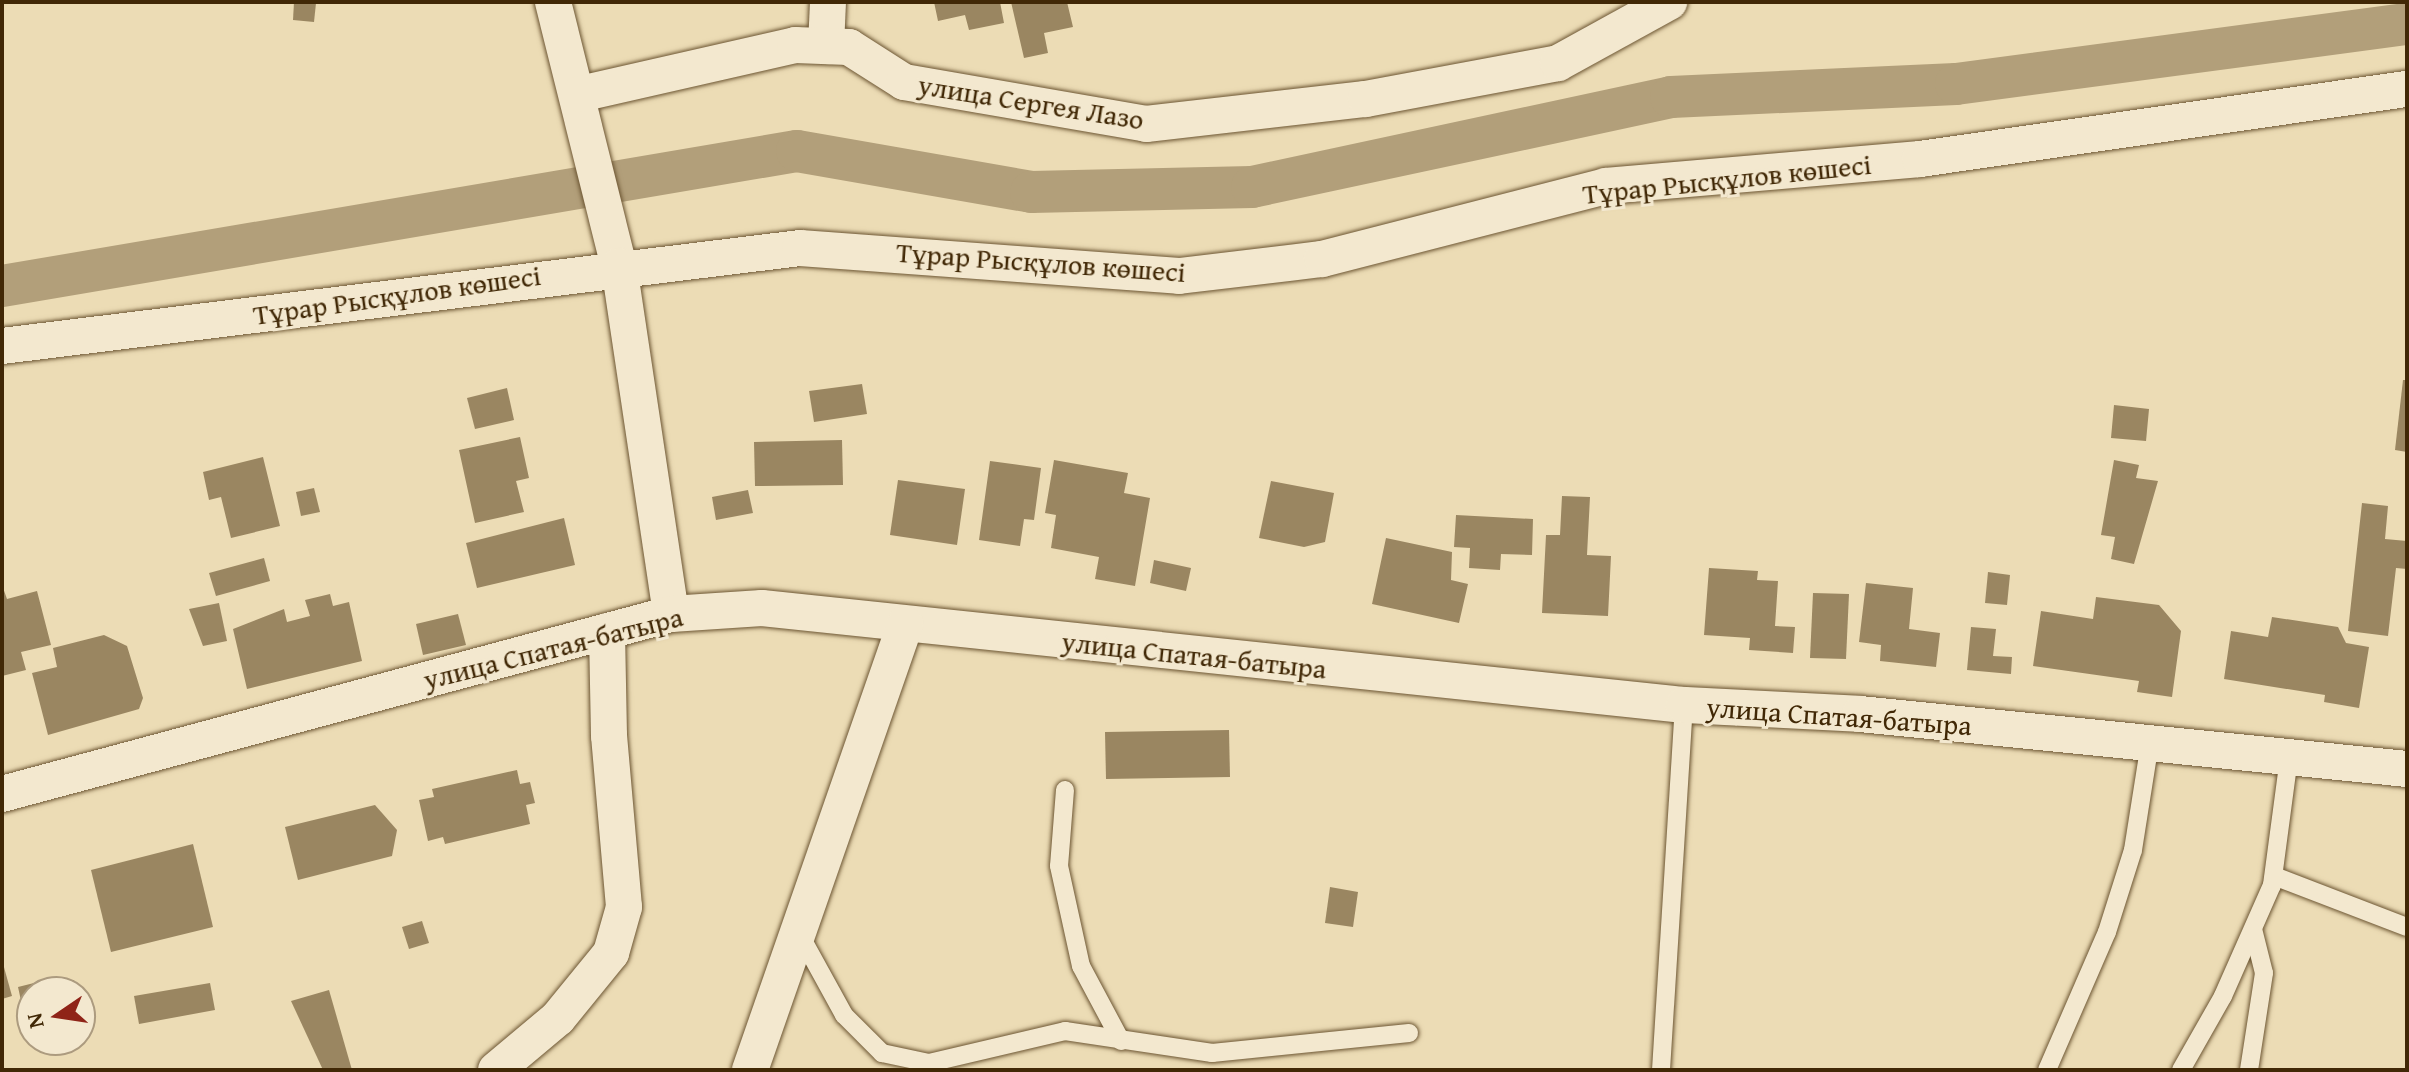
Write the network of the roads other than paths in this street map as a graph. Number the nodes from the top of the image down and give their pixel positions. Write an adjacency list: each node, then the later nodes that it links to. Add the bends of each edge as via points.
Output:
1 (553, 2): 6 (street)
2 (828, 2): 4 (street)
3 (1669, 2): 4 (street, улица Сергея Лазо, via 1558,63 1366,99 1146,124 904,82 849,47)
4 (826, 46): 6 (street, улица Сергея Лазо, via 795,45)
5 (2407, 89): 7 (street, Тұрар Рысқұлов көшесі, via 1920,159 1606,186 1322,259 1179,276 800,248)
6 (580, 94): 7 (street)
7 (617, 254): 8 (street, Тұрар Рысқұлов көшесі); 9 (street)
8 (2, 346)
9 (671, 614): 10 (street, улица Спатая-батыра, via 762,608); 11 (street, улица Спатая-батыра)
10 (905, 624): 12 (street, улица Спатая-батыра); 21 (street)
11 (607, 631): 17 (street, улица Спатая-батыра); 25 (street, via 609,736 624,907 611,953 558,1018)
12 (1684, 705): 13 (street, улица Спатая-батыра, via 1860,714); 27 (lane)
13 (2150, 743): 14 (street, улица Спатая-батыра); 28 (lane, via 2133,850 2107,932)
14 (2289, 757): 15 (street, улица Спатая-батыра); 18 (lane)
15 (2407, 769)
16 (1065, 790): 23 (lane, via 1059,866 1081,966)
17 (2, 794)
18 (2274, 876): 19 (lane); 20 (lane)
19 (2407, 927)
20 (2253, 929): 29 (lane); 30 (lane, via 2264,973)
21 (799, 933): 24 (lane, via 844,1015 882,1053); 26 (street)
22 (1409, 1033): 23 (lane, via 1212,1053)
23 (1121, 1041): 24 (lane, via 1065,1031)
24 (926, 1066)
25 (496, 1070)
26 (750, 1070)
27 (1661, 1070)
28 (2047, 1070)
29 (2181, 1070)
30 (2249, 1070)

